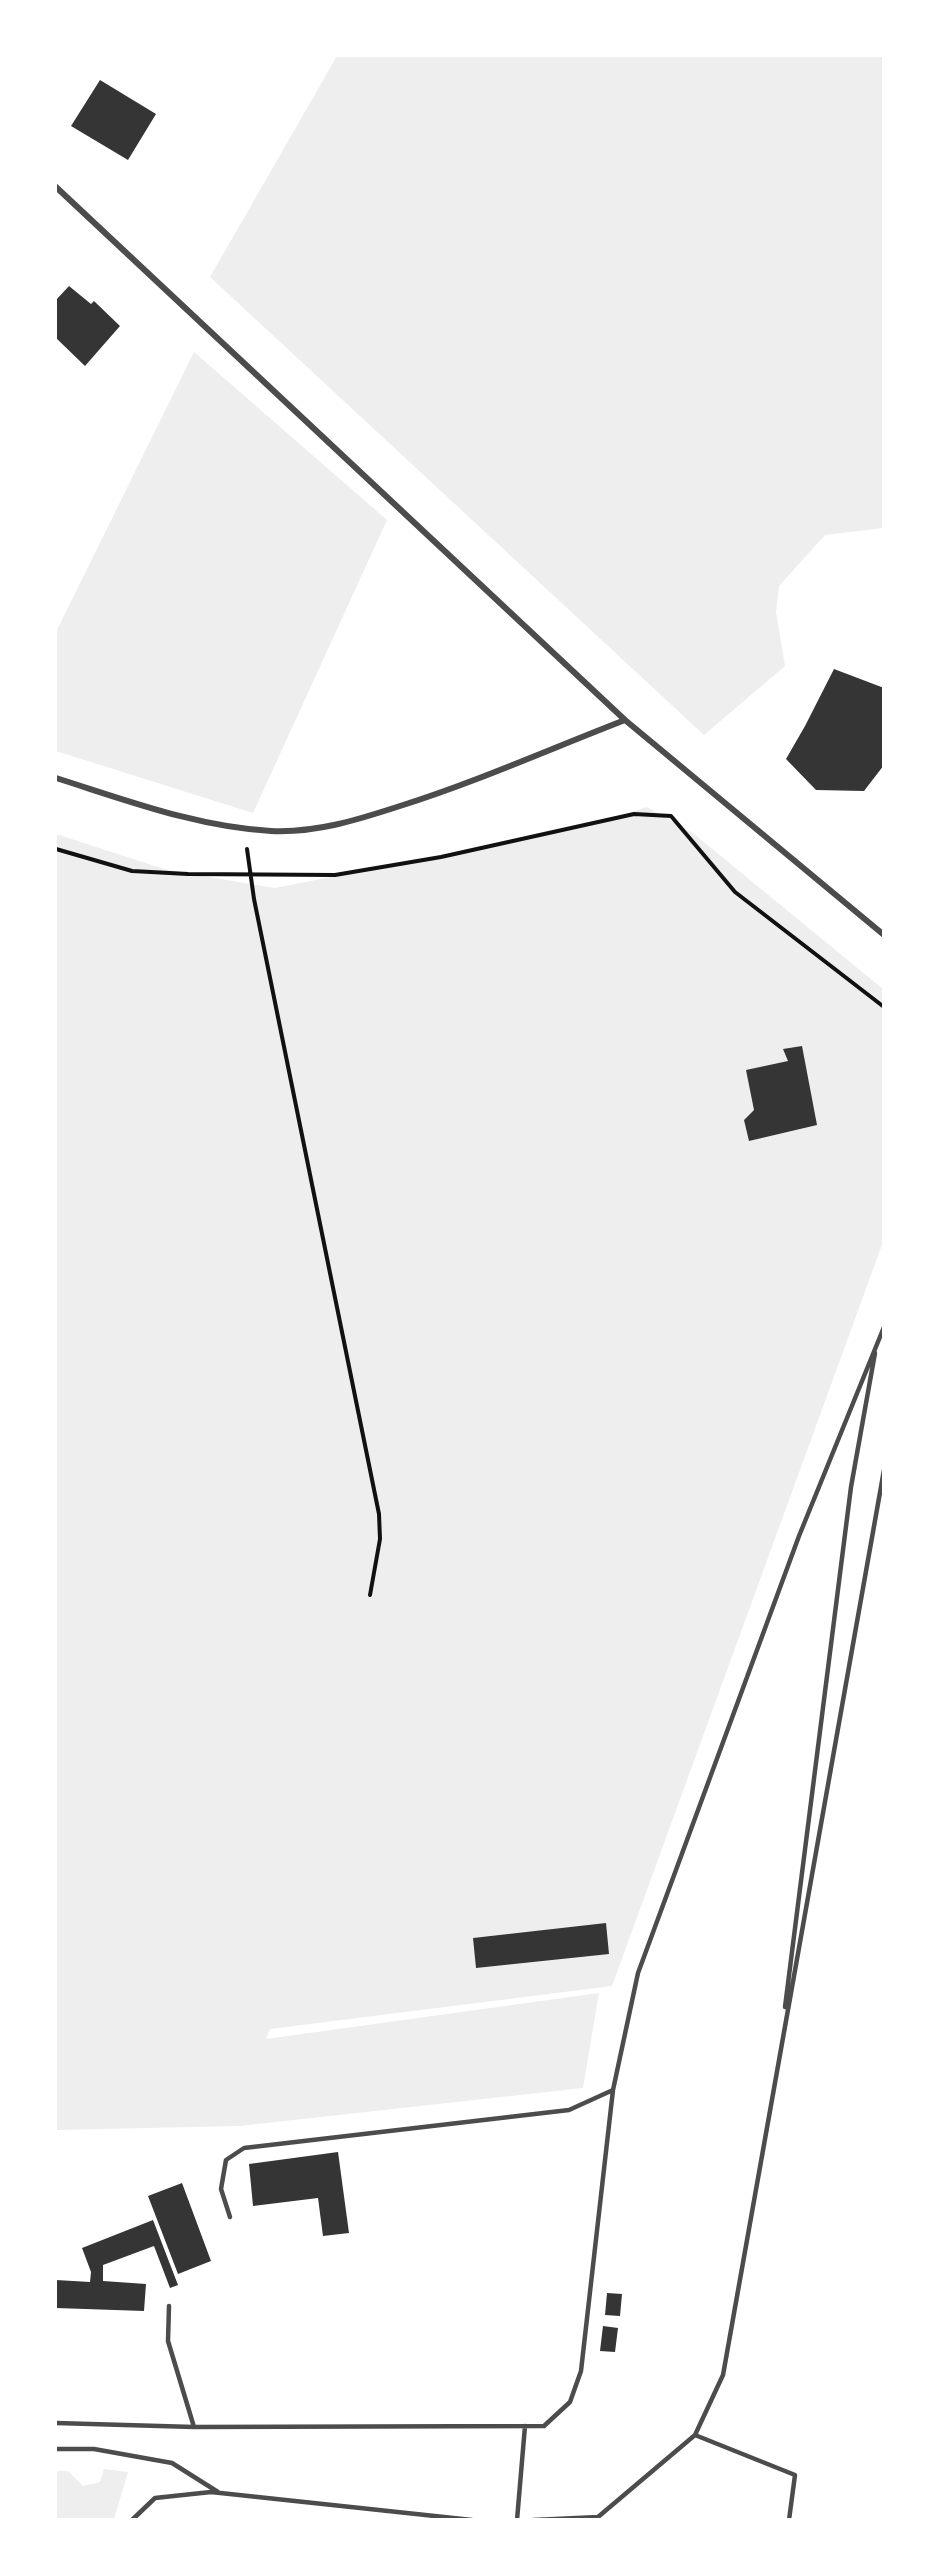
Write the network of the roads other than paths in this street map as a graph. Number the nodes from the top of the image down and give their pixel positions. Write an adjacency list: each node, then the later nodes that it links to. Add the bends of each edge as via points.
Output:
1 (56, 187): 2 (street)
2 (625, 720): 3 (street, via 437,794 344,824 307,831 213,825); 4 (street)
3 (56, 778)
4 (884, 935)
5 (884, 1327): 6 (lane)
6 (877, 1344): 8 (lane, via 851,1487); 9 (lane, via 799,1536 638,1973)
7 (884, 1470): 8 (lane)
8 (778, 2063): 15 (lane, via 723,2375)
9 (613, 2090): 10 (lane, via 569,2110 244,2148 226,2160 221,2190); 13 (lane, via 581,2371 570,2403 544,2426)
10 (230, 2217)
11 (169, 2306): 14 (lane, via 168,2341)
12 (56, 2423): 14 (lane)
13 (525, 2426): 14 (lane); 21 (lane)
14 (194, 2427)
15 (695, 2435): 18 (lane, via 598,2517); 23 (lane, via 795,2475)
16 (56, 2449): 17 (lane, via 94,2448 172,2463)
17 (220, 2493): 19 (lane, via 155,2498); 20 (lane)
18 (575, 2518): 22 (lane)
19 (132, 2520)
20 (472, 2520)
21 (517, 2520)
22 (533, 2520)
23 (789, 2520)

